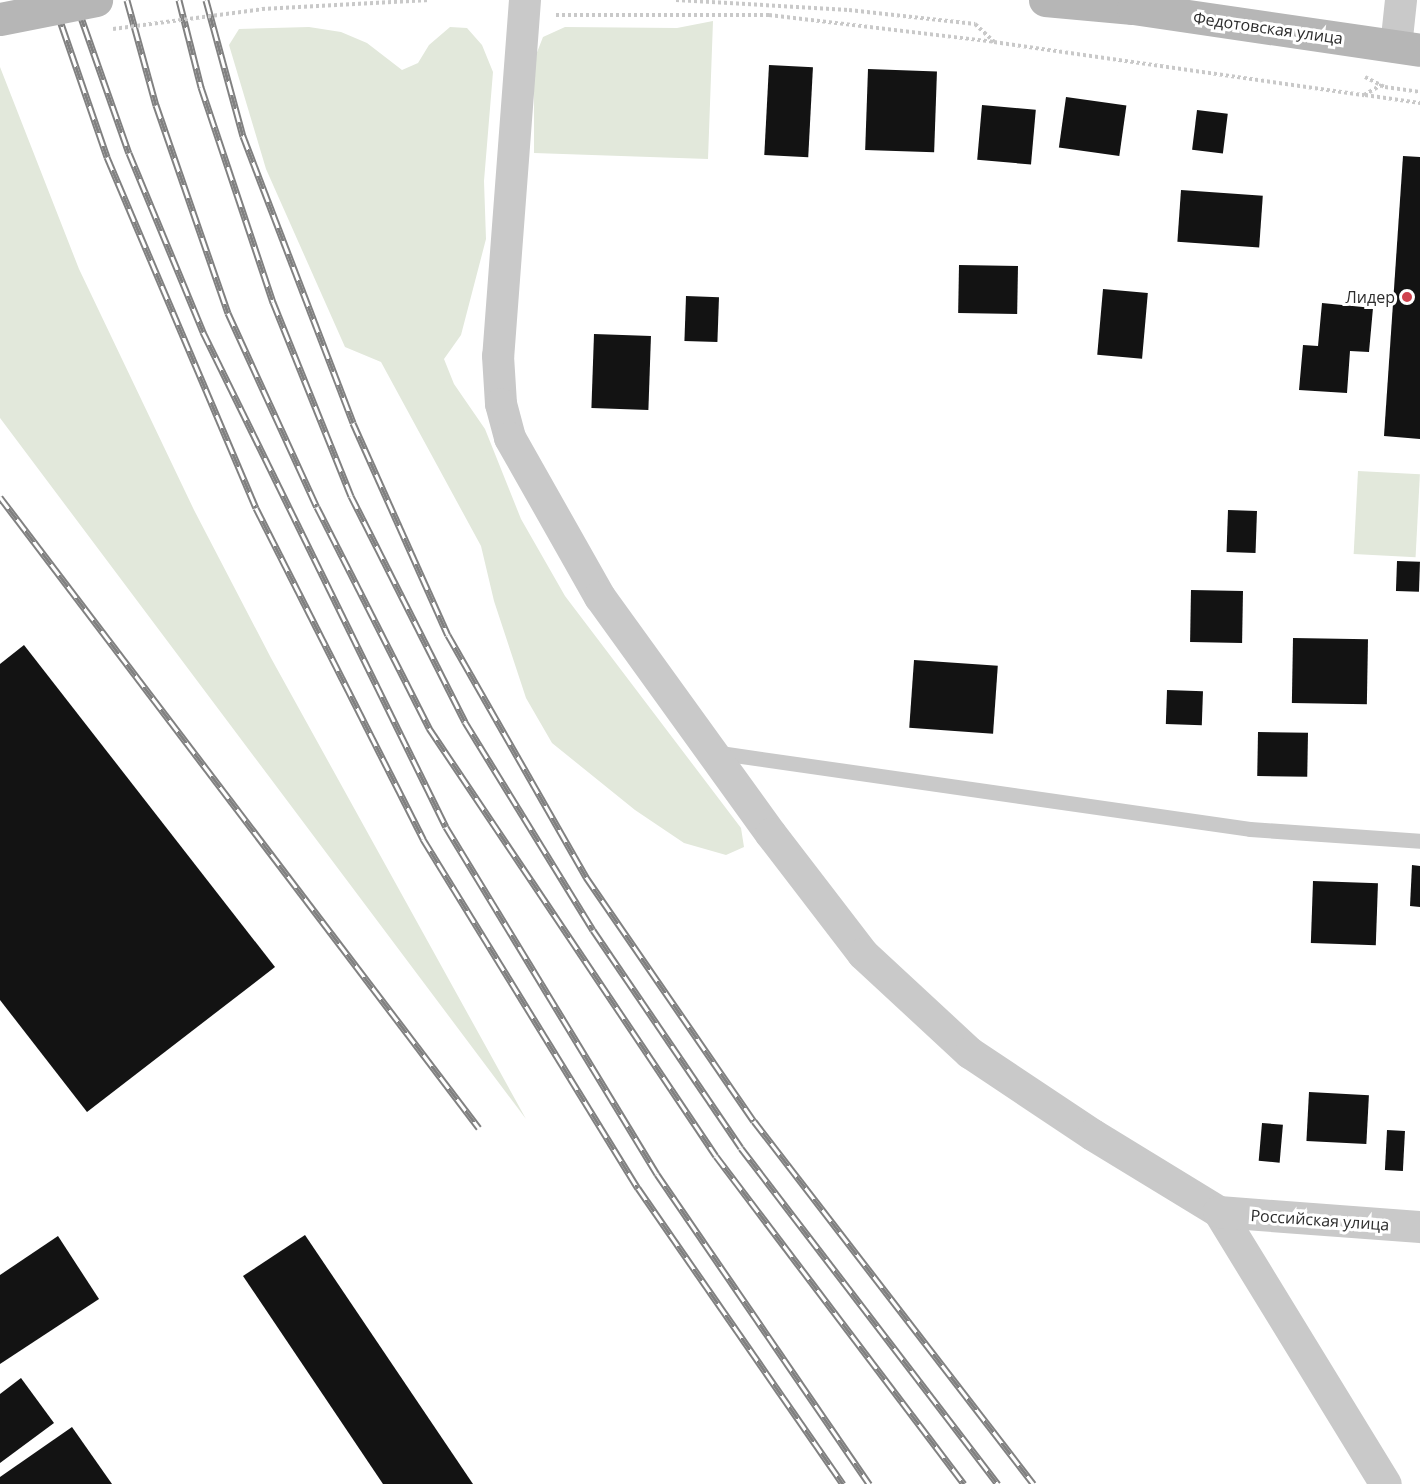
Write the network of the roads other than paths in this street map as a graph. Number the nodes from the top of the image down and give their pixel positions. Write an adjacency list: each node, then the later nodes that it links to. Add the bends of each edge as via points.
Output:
1 (96, 0): 5 (main road, bridge)
2 (1045, 0): 6 (main road, Федотовская улица, via 1133,8)
3 (1401, 0): 6 (street)
4 (524, 8): 7 (street, via 498,356 501,404 510,438 600,597)
5 (0, 19)
6 (1408, 49)
7 (712, 752): 8 (lane, via 1250,829); 9 (street, via 863,954 970,1053)
8 (1420, 841)
9 (1219, 1212): 10 (street, Российская улица); 11 (street)
10 (1420, 1227)
11 (1386, 1484)

